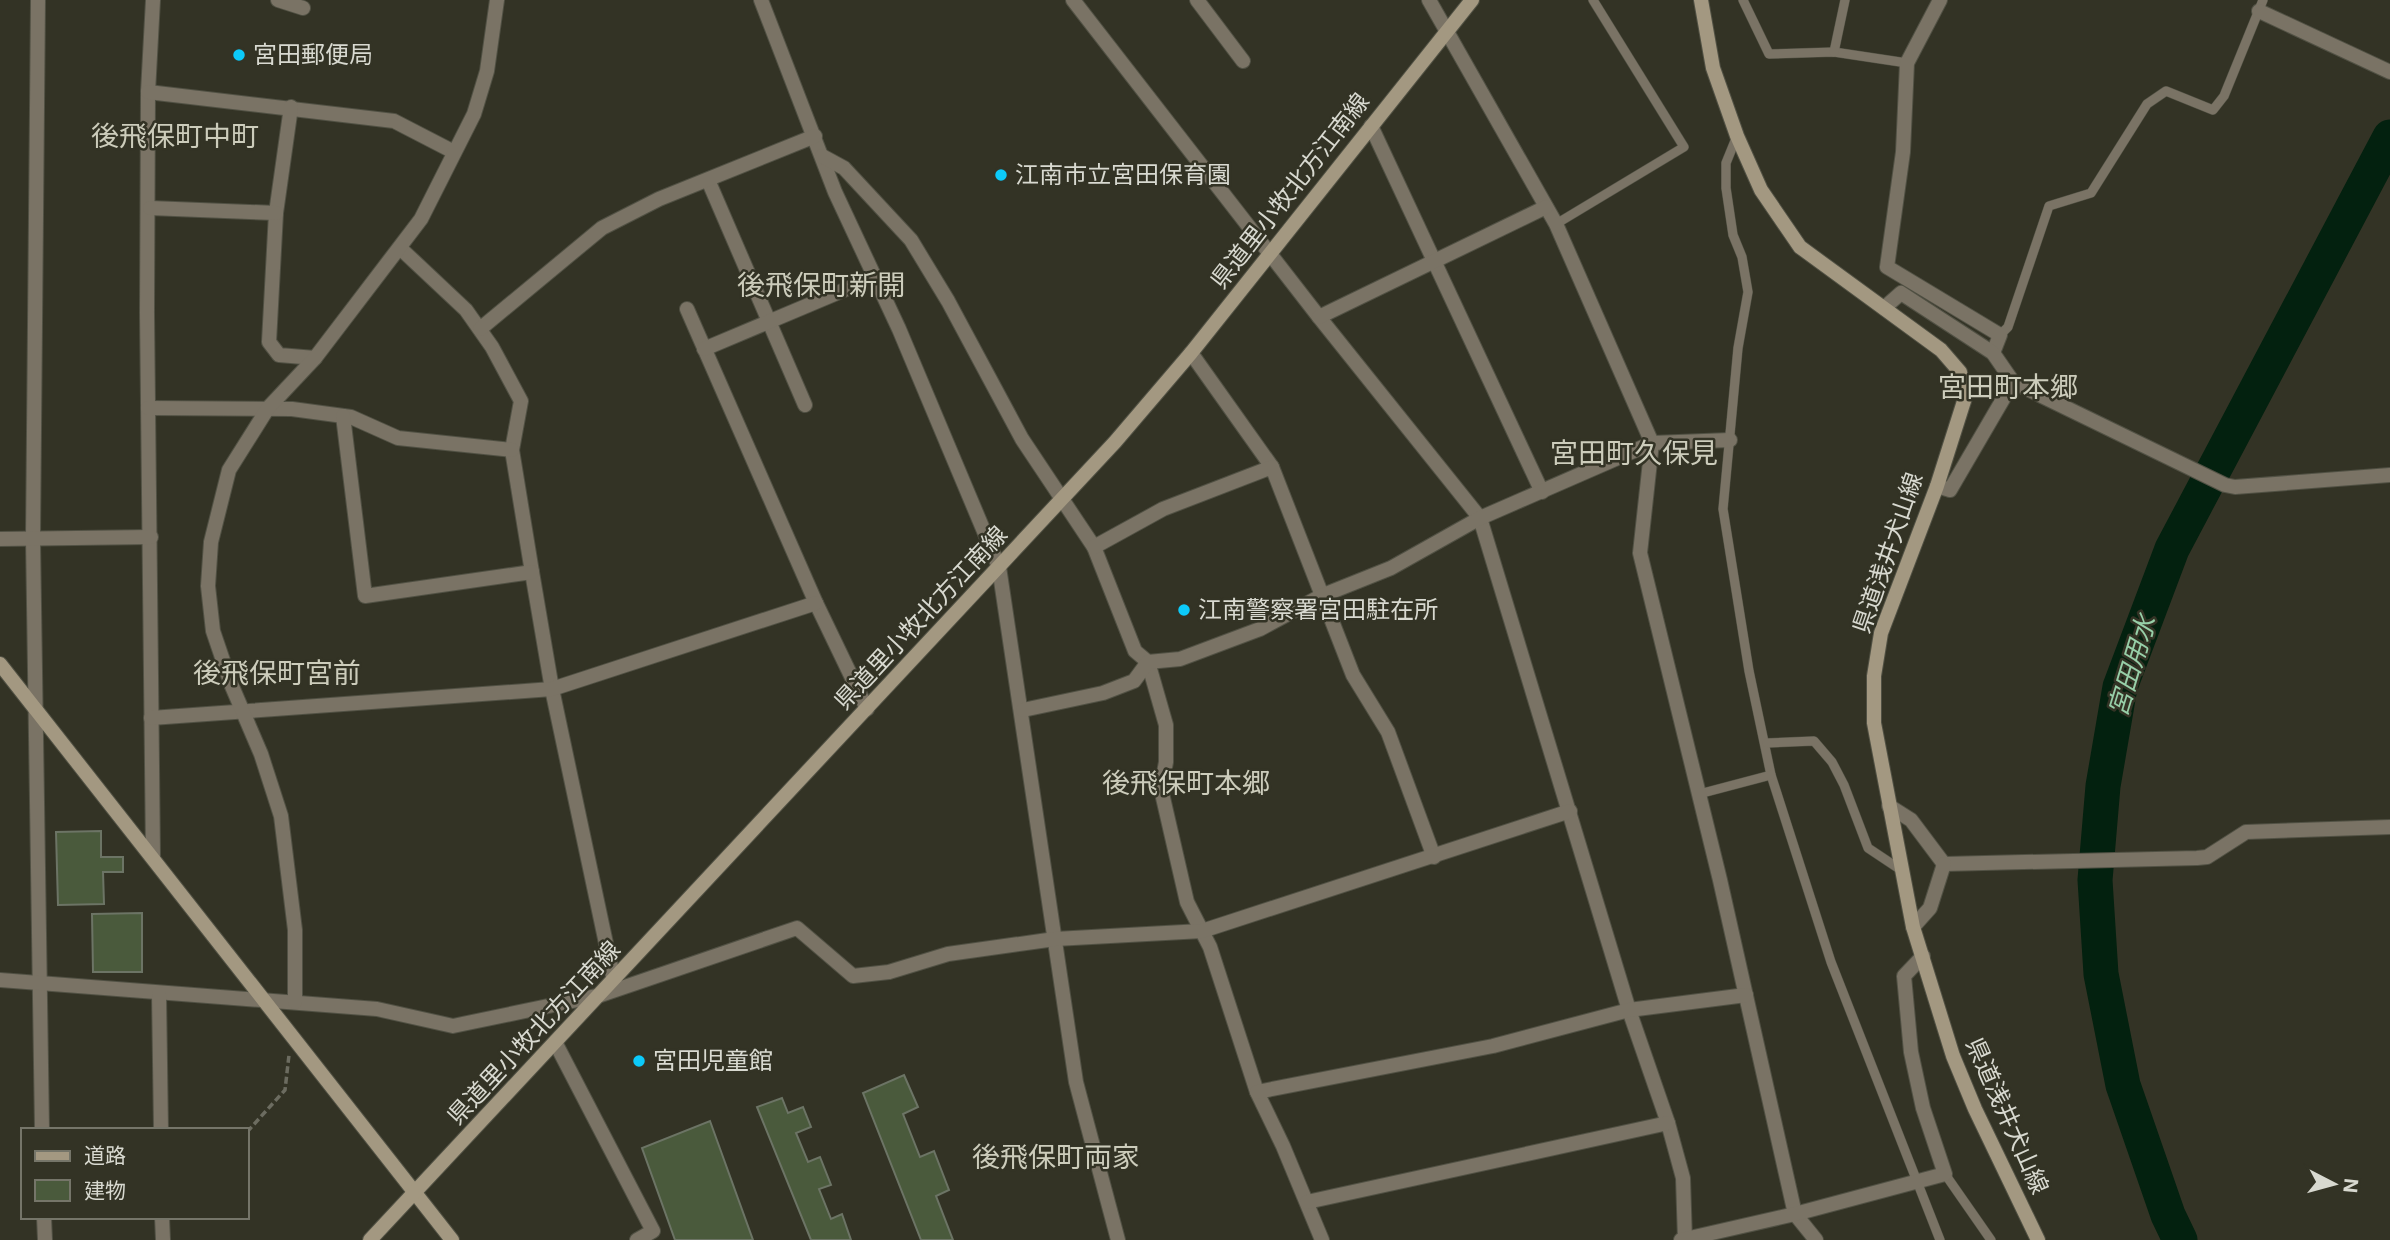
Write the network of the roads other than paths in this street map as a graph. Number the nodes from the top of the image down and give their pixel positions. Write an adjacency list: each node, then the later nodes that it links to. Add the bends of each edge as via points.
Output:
1 (37, 0): 63 (street)
2 (153, 0): 22 (street)
3 (278, 0): 16 (street)
4 (497, 0): 27 (street, via 488,71 474,114)
5 (761, 0): 25 (street)
6 (1073, 0): 35 (street)
7 (1197, 0): 19 (street)
8 (1429, 0): 17 (street)
9 (1472, 0): 17 (main road, 県道里小牧北方江南線)
10 (1593, 0): 33 (lane, via 1684,147)
11 (1701, 0): 26 (main road, 県道浅井犬山線, via 1713,68)
12 (1743, 0): 18 (lane, via 1769,54)
13 (1845, 0): 18 (lane)
14 (1940, 0): 20 (street)
15 (2261, 6): 21 (street); 43 (lane, via 2224,96 2213,110 2166,91 2147,104 2091,193 2049,206 2008,327)
16 (303, 8)
17 (1446, 33): 24 (main road, 県道里小牧北方江南線); 30 (street)
18 (1834, 52): 20 (lane)
19 (1243, 61)
20 (1907, 63): 43 (street, via 1903,152 1887,267)
21 (2390, 72)
22 (148, 92): 23 (street); 31 (street)
23 (291, 107): 27 (street, via 394,121); 32 (street)
24 (1371, 126): 35 (main road, 県道里小牧北方江南線); 36 (street)
25 (815, 136): 28 (street); 29 (street)
26 (1737, 136): 38 (main road, 県道浅井犬山線, via 1761,190 1800,247); 53 (lane, via 1726,163 1726,188 1748,292)
27 (454, 152): 34 (street, via 421,219)
28 (822, 156): 37 (street); 60 (street, via 844,168 911,240)
29 (708, 180): 41 (street); 42 (street, via 602,228)
30 (1546, 207): 33 (street); 36 (street)
31 (150, 208): 32 (street); 50 (street)
32 (276, 213): 47 (street, via 269,342 279,355)
33 (1556, 224): 54 (street)
34 (400, 248): 42 (street, via 437,279); 47 (street)
35 (1270, 253): 40 (street); 46 (main road, 県道里小牧北方江南線)
36 (1435, 261): 40 (street); 59 (street)
37 (875, 278): 41 (street); 66 (street)
38 (1884, 308): 45 (street, via 1901,293); 58 (main road, 県道浅井犬山線, via 1941,350 1960,372 1965,398)
39 (687, 309): 44 (street)
40 (1318, 317): 61 (street)
41 (768, 322): 44 (street); 49 (street)
42 (480, 330): 55 (street, via 520,401)
43 (2000, 335): 45 (street)
44 (704, 349): 69 (street)
45 (1993, 353): 48 (street)
46 (1191, 354): 56 (street); 60 (main road, 県道里小牧北方江南線)
47 (315, 358): 51 (street)
48 (2013, 382): 57 (street, via 2235,487); 58 (street, via 1950,489)
49 (805, 405)
50 (148, 408): 51 (street); 62 (street)
51 (268, 408): 52 (street); 76 (street, via 229,470 211,542 208,575 214,631)
52 (344, 416): 55 (street, via 398,438); 67 (street, via 365,596)
53 (1730, 440): 54 (street); 78 (lane, via 1723,509 1749,671)
54 (1652, 443): 59 (street); 80 (street, via 1640,553)
55 (512, 450): 67 (street)
56 (1272, 467): 65 (street, via 1163,509); 68 (street)
57 (2390, 475)
58 (1937, 486): 81 (main road, 県道浅井犬山線, via 1881,633 1874,676 1874,723)
59 (1542, 492): 61 (street)
60 (1061, 502): 65 (street); 66 (main road, 県道里小牧北方江南線)
61 (1480, 518): 68 (street, via 1391,568); 82 (street)
62 (151, 537): 63 (street); 77 (street)
63 (33, 539): 64 (street); 75 (street)
64 (0, 540)
65 (1094, 547): 70 (street, via 1135,651)
66 (999, 567): 73 (main road, 県道里小牧北方江南線); 74 (street)
67 (532, 572): 72 (street)
68 (1321, 596): 70 (street, via 1260,629 1180,659); 85 (street, via 1353,675 1388,732)
69 (816, 603): 72 (street); 73 (street)
70 (1148, 662): 74 (street, via 1133,681 1103,693); 89 (street, via 1166,725 1161,789 1187,902)
71 (0, 664): 75 (main road)
72 (552, 689): 76 (street); 93 (street)
73 (867, 709): 93 (main road, 県道里小牧北方江南線)
74 (1023, 710): 90 (street)
75 (37, 711): 84 (main road); 94 (street)
76 (243, 712): 77 (street); 99 (street, via 281,816 295,930)
77 (151, 718): 84 (street)
78 (1767, 743): 79 (lane); 87 (lane, via 1814,741 1844,785 1868,848)
79 (1771, 775): 80 (lane); 107 (lane, via 1831,962)
80 (1699, 794): 97 (street)
81 (1889, 806): 86 (street, via 1911,820); 87 (main road, 県道浅井犬山線)
82 (1570, 811): 85 (street); 100 (street)
83 (2390, 827): 86 (street, via 2246,832 2207,858)
84 (153, 856): 98 (main road)
85 (1434, 857): 89 (street)
86 (1944, 864): 88 (street, via 1930,908)
87 (1901, 870): 88 (main road, 県道浅井犬山線)
88 (1913, 928): 91 (main road, 県道浅井犬山線)
89 (1202, 931): 90 (street); 102 (street)
90 (1055, 939): 96 (street, via 948,954 889,972 853,976 797,928); 118 (street, via 1076,1082)
91 (1923, 957): 106 (street, via 1904,976 1911,1052); 124 (main road, 県道浅井犬山線, via 1957,1067)
92 (0, 980): 94 (street)
93 (614, 981): 96 (main road, 県道里小牧北方江南線)
94 (39, 983): 95 (street); 104 (street)
95 (159, 994): 98 (street); 105 (street)
96 (601, 995): 99 (street, via 453,1026 377,1009); 101 (main road, 県道里小牧北方江南線)
97 (1746, 995): 100 (street); 110 (street)
98 (262, 1001): 99 (street); 108 (main road)
99 (295, 1002)
100 (1629, 1010): 102 (street, via 1493,1046); 103 (street)
101 (556, 1044): 108 (main road, 県道里小牧北方江南線); 117 (street, via 653,1231)
102 (1257, 1092): 109 (street)
103 (1668, 1123): 109 (street); 120 (street, via 1684,1178)
104 (42, 1128)
105 (161, 1128)
106 (1945, 1174): 107 (street); 123 (lane)
107 (1918, 1181): 110 (street); 122 (lane)
108 (415, 1193): 115 (main road, 県道里小牧北方江南線); 116 (main road)
109 (1307, 1202): 119 (street)
110 (1796, 1214): 120 (street); 121 (street)
111 (44, 1219): 113 (street)
112 (162, 1219): 114 (street)
113 (45, 1240)
114 (163, 1240)
115 (370, 1240)
116 (452, 1240)
117 (637, 1240)
118 (1118, 1240)
119 (1322, 1240)
120 (1683, 1240)
121 (1816, 1240)
122 (1940, 1240)
123 (1991, 1240)
124 (2038, 1240)

